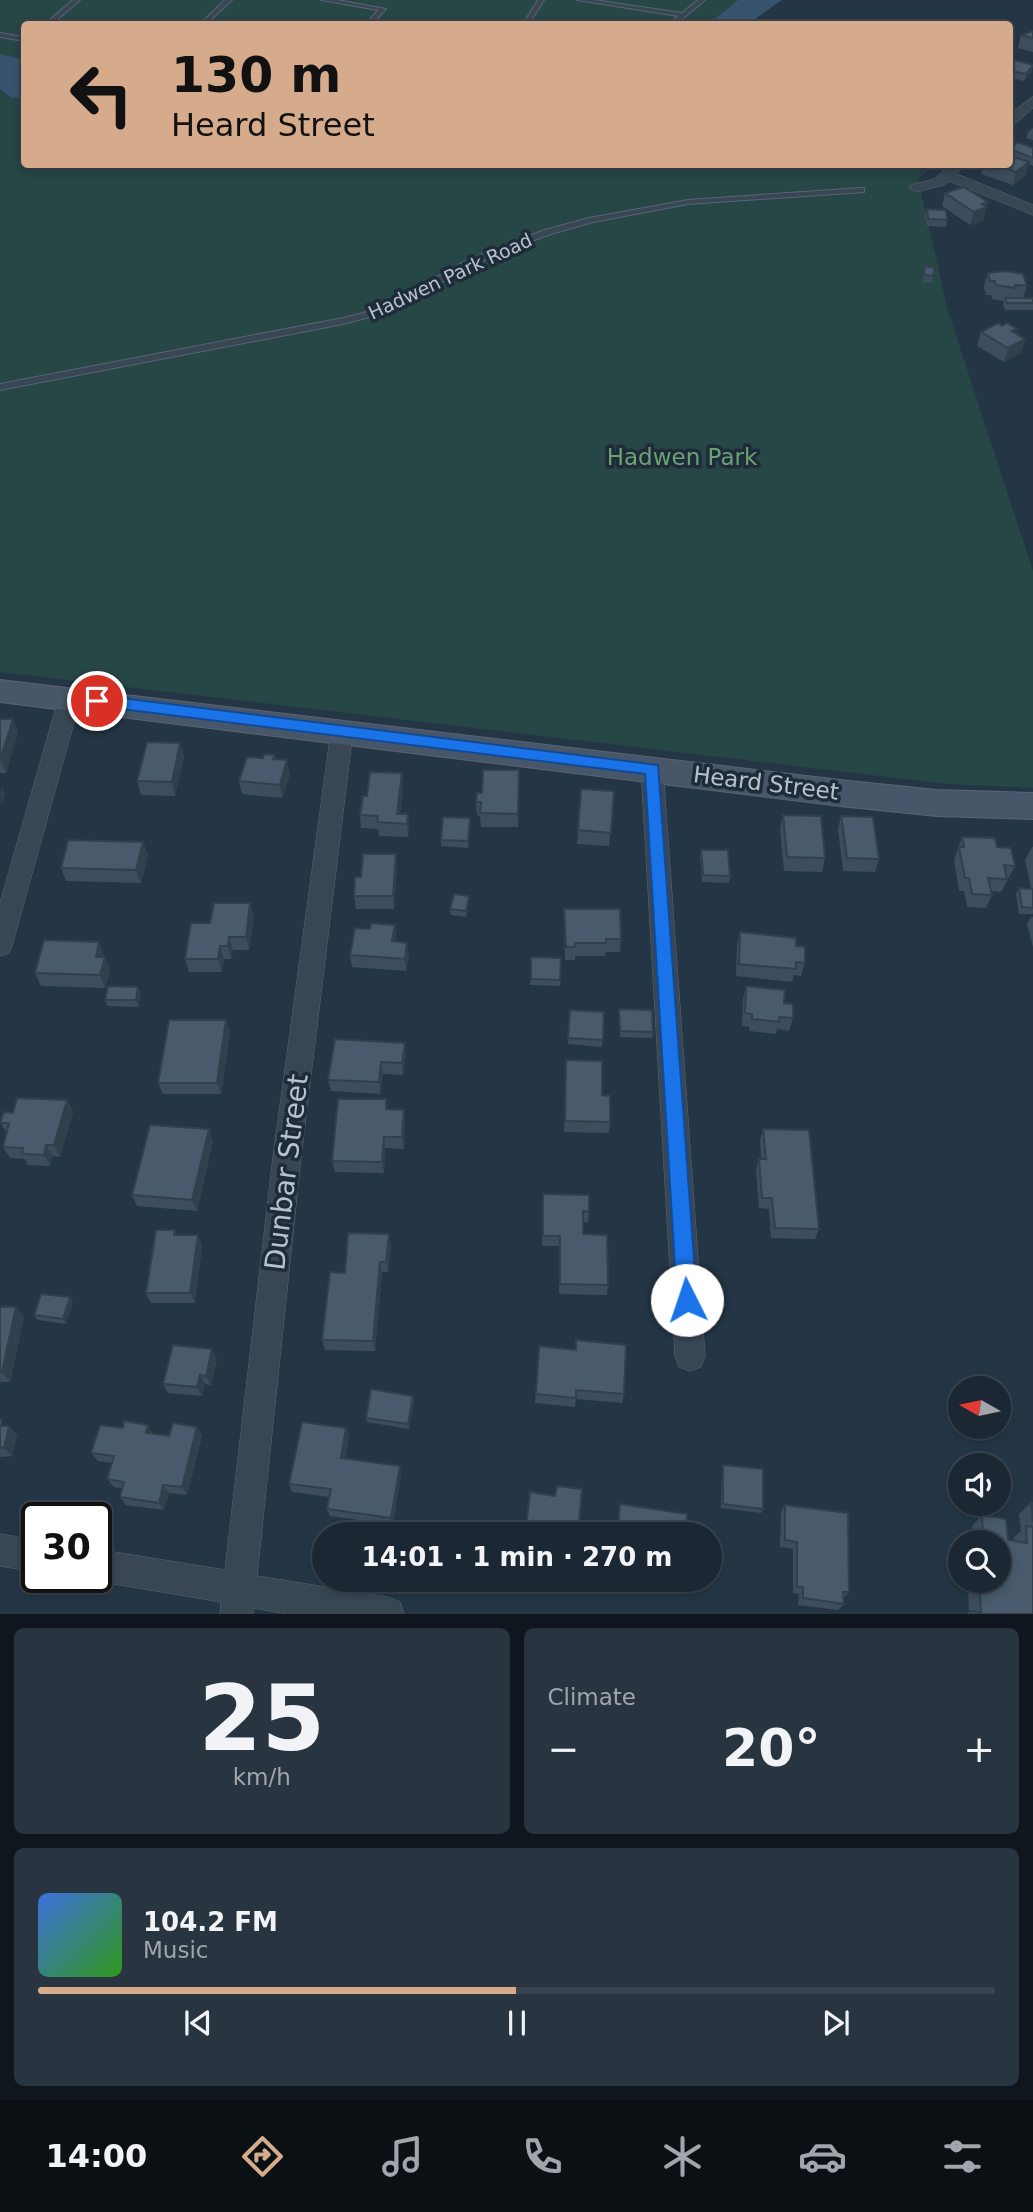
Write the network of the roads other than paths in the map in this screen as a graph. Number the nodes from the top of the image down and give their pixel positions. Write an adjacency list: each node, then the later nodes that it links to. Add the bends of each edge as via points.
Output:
1 (77, 0): 10 (lane)
2 (229, 0): 11 (lane)
3 (324, 0): 8 (lane)
4 (390, 0): 8 (lane)
5 (541, 0): 13 (lane)
6 (580, 0): 9 (lane)
7 (702, 0): 9 (lane)
8 (383, 9): 12 (lane)
9 (684, 15): 14 (lane)
10 (52, 21)
11 (206, 21)
12 (372, 21)
13 (528, 21)
14 (676, 21)
15 (0, 35): 16 (lane)
16 (21, 38)
17 (1033, 101): 18 (street)
18 (1013, 118)
19 (955, 168): 20 (street)
20 (947, 175): 21 (street); 23 (street)
21 (916, 188)
22 (860, 190): 24 (lane, Hadwen Park Road, via 688,202 592,220 502,249 369,314)
23 (1033, 210)
24 (0, 387)
25 (0, 691): 26 (street, Heard Street)
26 (70, 697): 27 (street, Heard Street); 30 (street)
27 (342, 731): 28 (street, Heard Street); 35 (street, Dunbar Street, via 287,1157)
28 (652, 769): 29 (street, Heard Street, via 937,803); 31 (street)
29 (1033, 806)
30 (0, 946)
31 (690, 1356)
32 (0, 1550): 33 (street)
33 (21, 1553)
34 (112, 1569): 35 (street)
35 (237, 1601): 36 (street)
36 (388, 1614)

